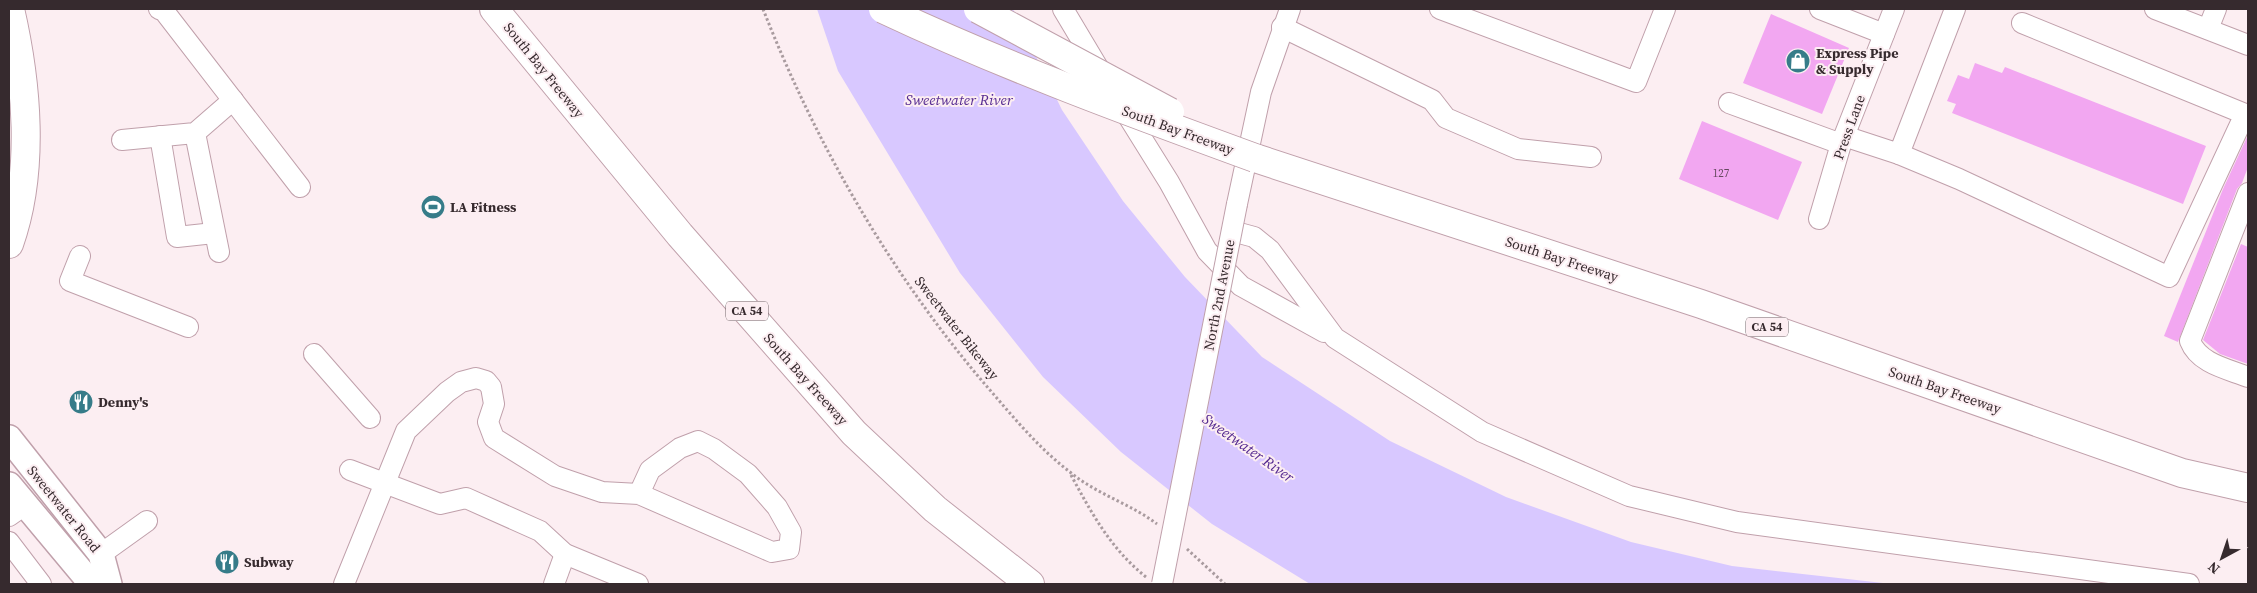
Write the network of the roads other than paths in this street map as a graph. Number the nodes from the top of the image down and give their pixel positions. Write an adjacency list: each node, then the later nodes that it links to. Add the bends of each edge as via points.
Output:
1 (10, 9): 33 (highway, via 20,54 27,130 20,194)
2 (159, 9): 19 (street, via 164,11)
3 (494, 9): 58 (highway, South Bay Freeway / CA 54, via 680,235 854,433 935,509)
4 (883, 9): 27 (highway, South Bay Freeway / CA 54, bridge, via 967,48 1094,100)
5 (978, 9): 27 (highway, bridge)
6 (1063, 9): 36 (street, via 1169,182 1207,252 1241,286)
7 (1440, 9): 8 (street, via 1636,82)
8 (1665, 9)
9 (1820, 9): 17 (street)
10 (1894, 9): 17 (street, Press Lane)
11 (1955, 9): 25 (street)
12 (2156, 9): 16 (street)
13 (2216, 9): 16 (street)
14 (1286, 18): 26 (street, via 1432,100 1446,118 1518,149); 31 (street, North 2nd Avenue, bridge, via 1261,92)
15 (2022, 23): 25 (street, via 2245,114 2170,277)
16 (2208, 30): 18 (street)
17 (1884, 34): 24 (street, Press Lane)
18 (2248, 46)
19 (233, 100): 21 (street); 28 (street)
20 (1729, 103): 24 (street)
21 (195, 133): 22 (street); 22 (street, via 216,242 177,237)
22 (160, 136): 23 (street)
23 (122, 140)
24 (1843, 140): 25 (street); 30 (street, Press Lane)
25 (1900, 154)
26 (1591, 157)
27 (1255, 158): 44 (highway, South Bay Freeway / CA 54, via 1701,304 2182,474)
28 (300, 186)
29 (2248, 193): 32 (street)
30 (1819, 219)
31 (1232, 232): 36 (street, via 1254,237 1270,250); 51 (street, North 2nd Avenue, bridge)
32 (2241, 234): 38 (street, via 2190,342 2194,352 2202,358)
33 (9, 244)
34 (80, 256): 35 (street, via 70,281)
35 (188, 327)
36 (1335, 338): 59 (street, via 1482,432 1629,496 1737,522)
37 (314, 354): 39 (street)
38 (2248, 377)
39 (370, 418)
40 (9, 438): 49 (main road, Sweetwater Road)
41 (350, 470): 42 (street)
42 (384, 483): 45 (street, via 406,431 447,392 461,382 476,378 486,381 491,387 494,404 488,422 494,438 555,476 602,492); 50 (street, via 440,504 466,498 540,531); 55 (street)
43 (9, 485): 46 (main road, Sweetwater Road)
44 (2248, 488)
45 (638, 494): 45 (street, via 772,552 789,549 791,532 777,507 748,474 698,441 680,448 650,470)
46 (17, 510): 53 (main road, Sweetwater Road, via 86,576)
47 (147, 522): 49 (street)
48 (9, 542): 52 (street)
49 (100, 554): 54 (main road, Sweetwater Road)
50 (565, 554): 56 (street); 57 (street)
51 (1156, 582)
52 (41, 584)
53 (102, 584)
54 (110, 584)
55 (344, 584)
56 (554, 584)
57 (638, 584)
58 (1030, 584)
59 (2189, 584)

